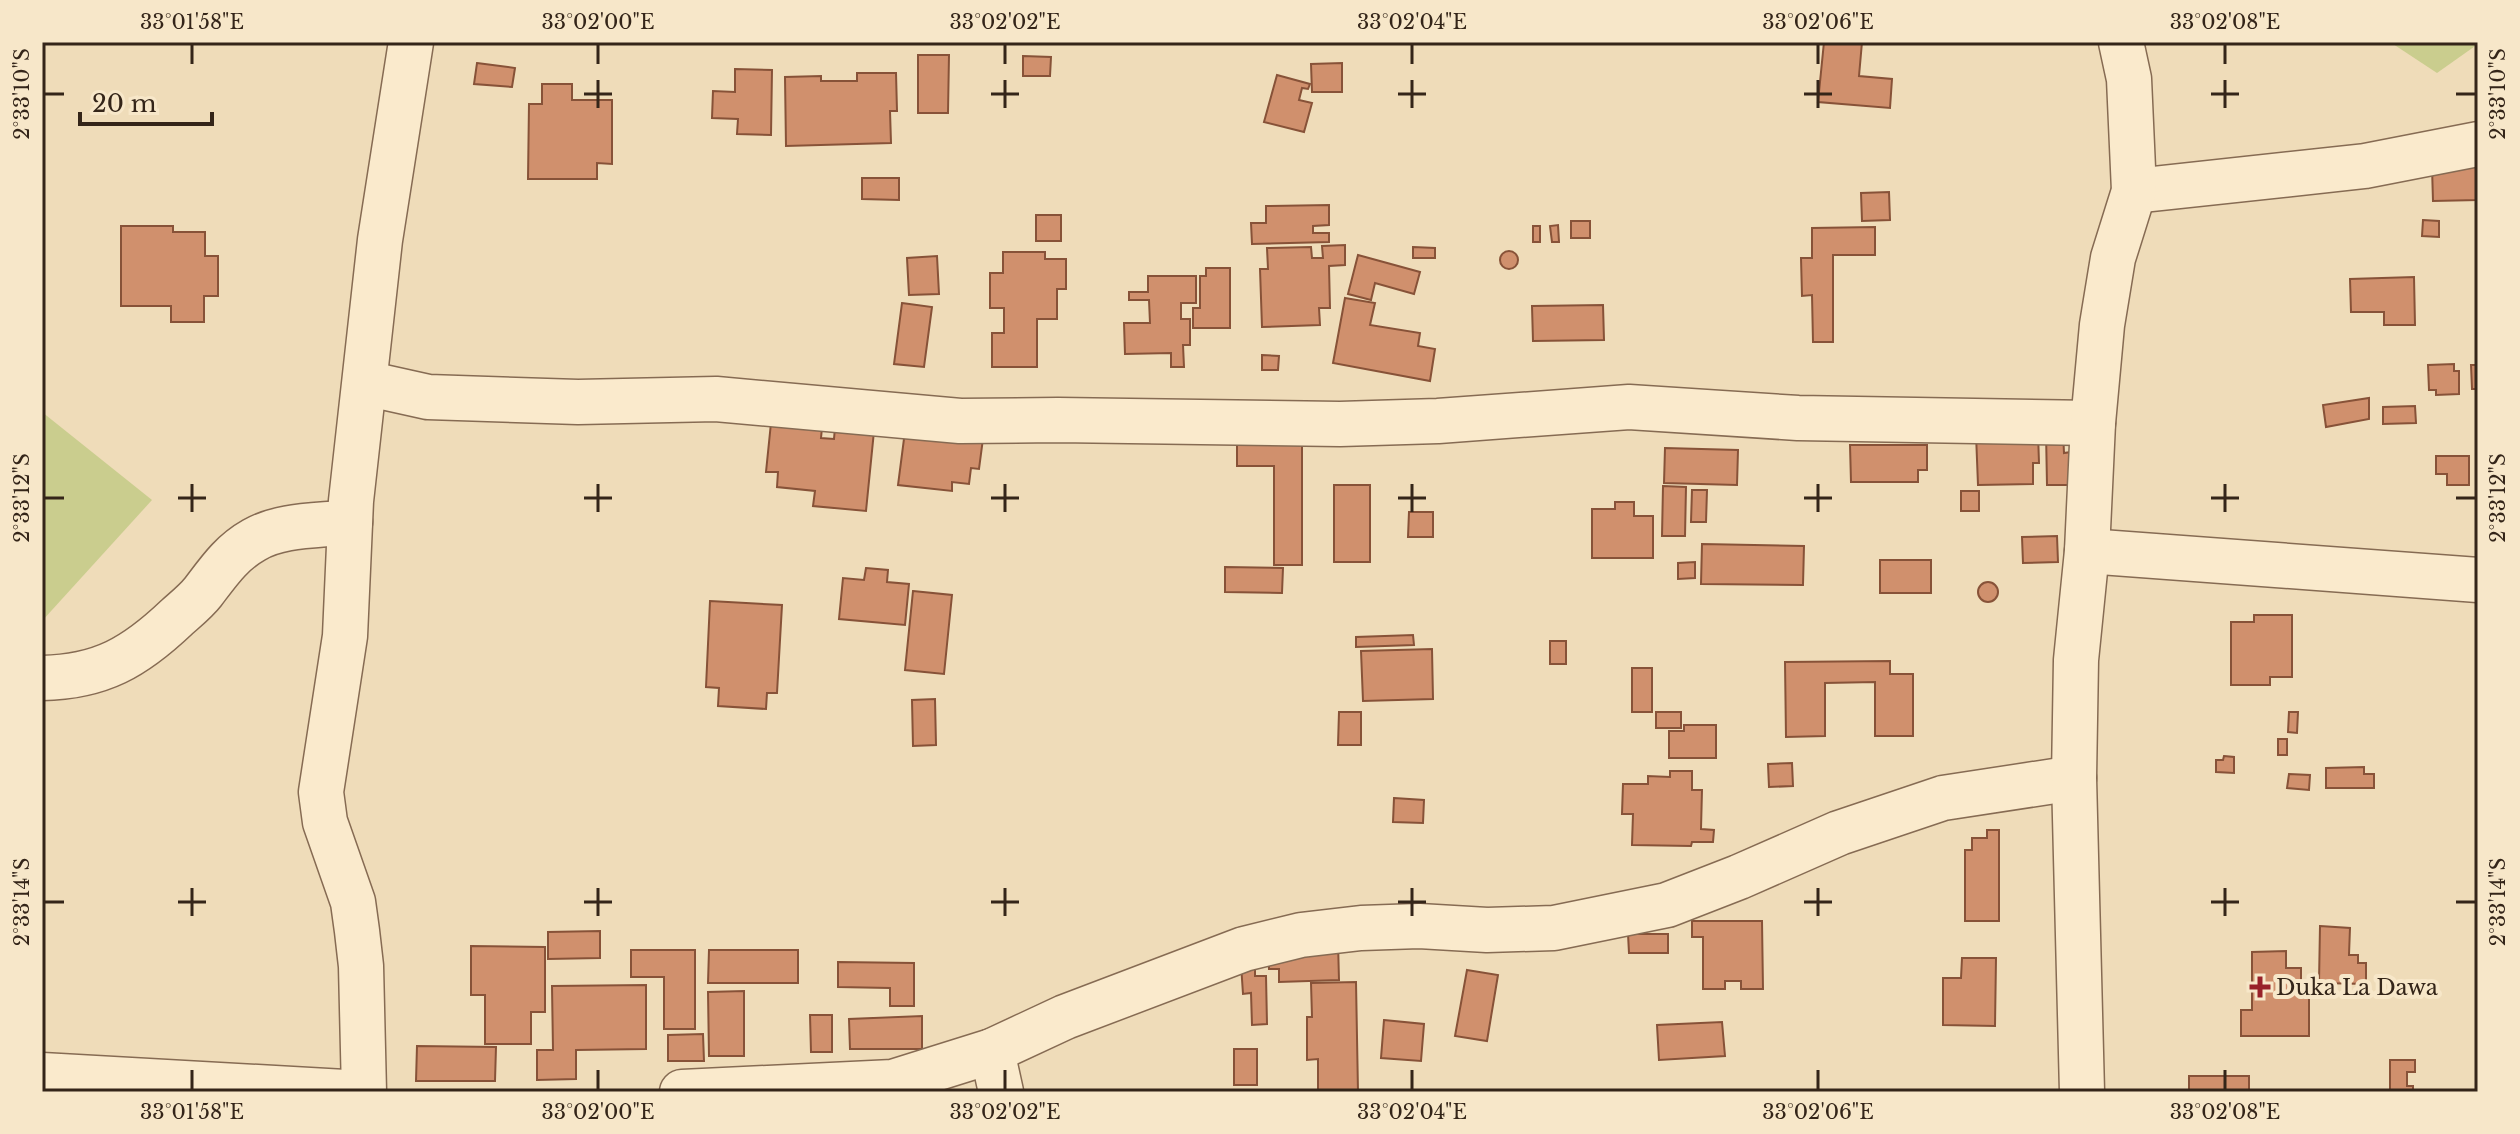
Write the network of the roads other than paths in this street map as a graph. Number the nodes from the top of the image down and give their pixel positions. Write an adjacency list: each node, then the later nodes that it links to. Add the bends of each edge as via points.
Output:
1 (411, 42): 5 (street, via 380,240)
2 (2121, 42): 4 (street, via 2129,79)
3 (2478, 144): 4 (street, via 2365,166)
4 (2134, 191): 6 (street, via 2108,283)
5 (365, 383): 6 (street, via 452,399 716,399 960,421 1340,424 1629,407 1798,418); 7 (street)
6 (2093, 423): 8 (street)
7 (350, 522): 10 (street, via 280,530 258,538 238,550 202,593 135,653 105,669); 15 (street, via 345,636 321,792 325,822 353,902 361,966)
8 (2087, 551): 9 (street); 11 (street, via 2076,660)
9 (2478, 580)
10 (42, 678)
11 (2074, 778): 12 (street, via 1943,798 1839,833 1667,905 1568,925 1361,928 1244,949 1065,1017); 17 (street)
12 (996, 1071): 16 (street, via 893,1082)
13 (42, 1075): 14 (street)
14 (345, 1092)
15 (364, 1092)
16 (682, 1092)
17 (2082, 1092)

